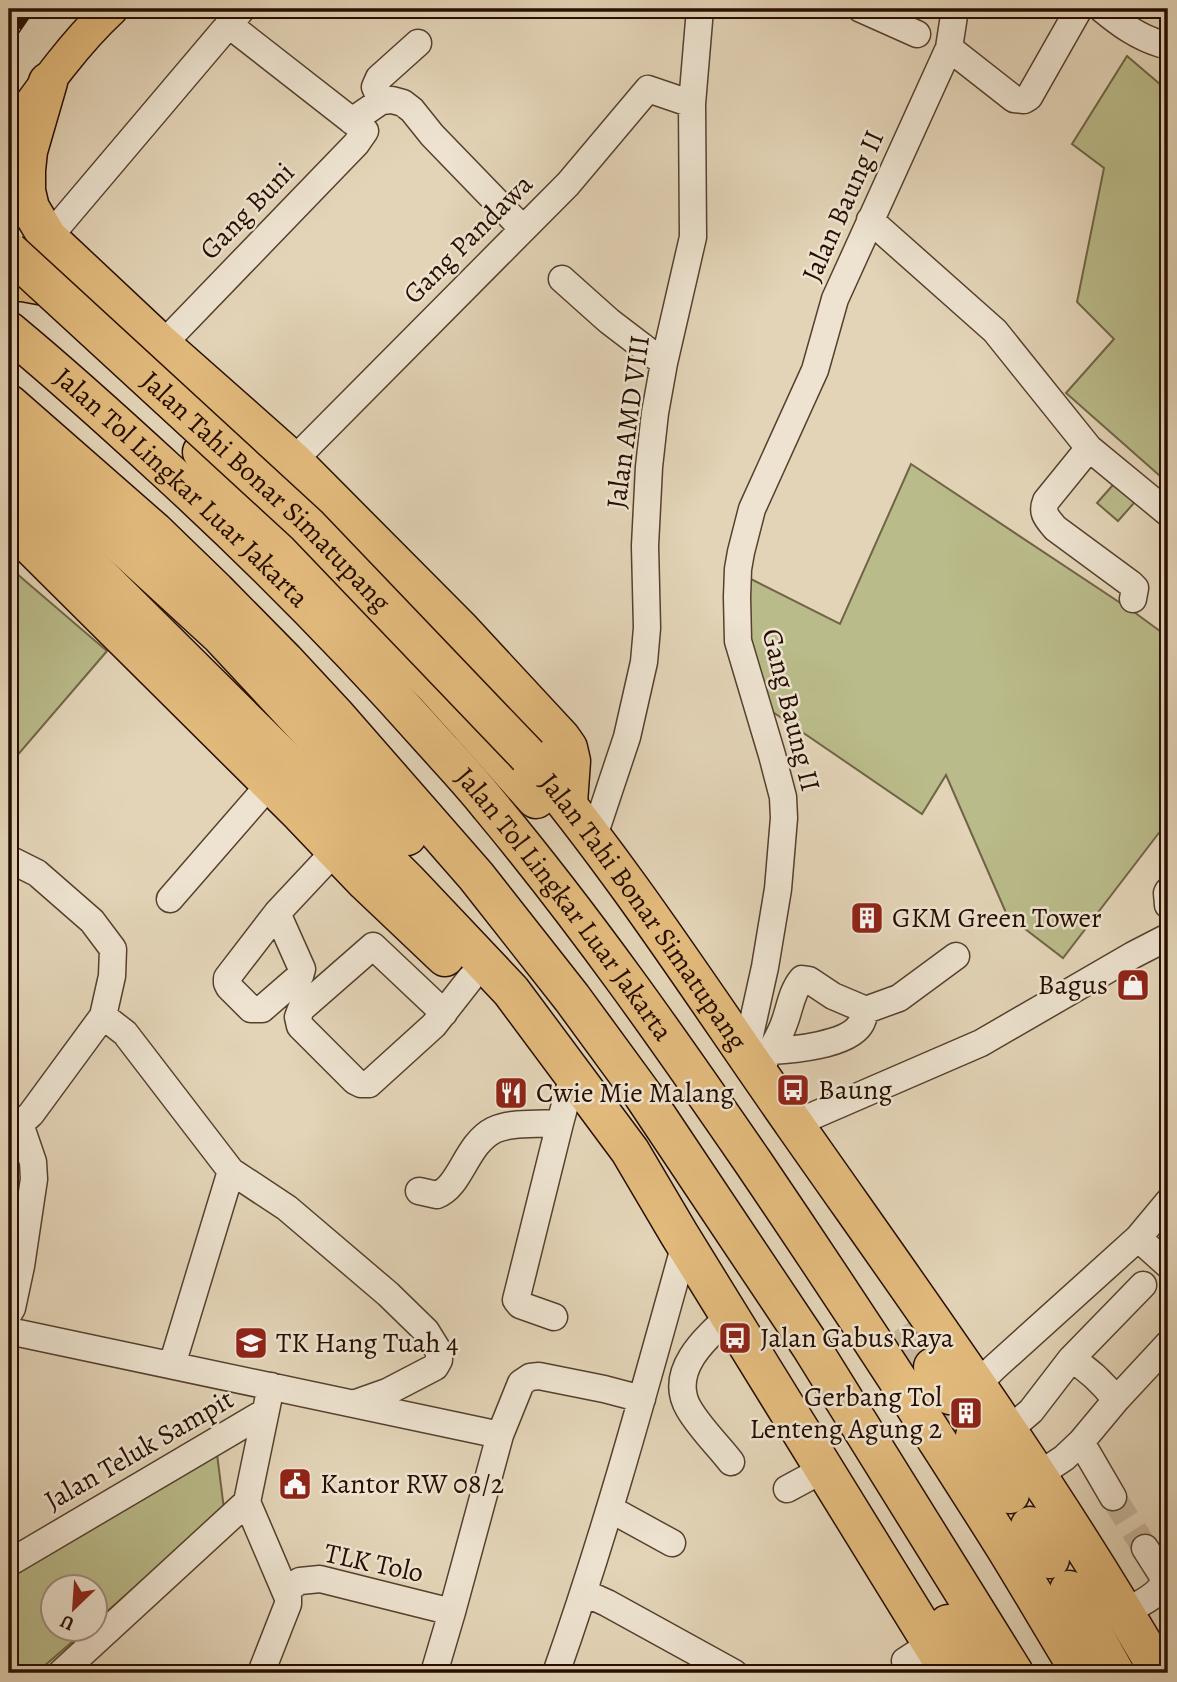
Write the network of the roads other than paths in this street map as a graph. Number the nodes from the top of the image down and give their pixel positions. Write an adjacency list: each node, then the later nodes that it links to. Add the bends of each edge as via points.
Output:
1 (700, 9): 14 (street, Jalan AMD VIII)
2 (860, 9): 8 (street)
3 (955, 9): 11 (street, Jalan Baung II)
4 (1079, 9): 11 (street, via 1024,100 1014,99)
5 (1102, 9): 9 (street, via 1149,40 1161,44)
6 (101, 15): 12 (main road)
7 (235, 16): 15 (street); 19 (street)
8 (916, 33)
9 (1168, 40)
10 (418, 43): 13 (street, via 379,78 375,87)
11 (949, 48): 17 (street, Jalan Baung II)
12 (48, 82): 16 (main road); 19 (highway, via 26,170 30,208)
13 (381, 101): 15 (street); 18 (street, via 392,100 412,110)
14 (692, 104): 18 (street, Gang Pandawa, via 648,89 568,184); 25 (street, Jalan AMD VIII, via 693,237)
15 (352, 121): 24 (street, Gang Buni, via 365,131 356,144)
16 (11, 136)
17 (870, 220): 27 (street, Jalan Baung II, via 835,299 815,370); 29 (street, via 995,331)
18 (523, 229): 30 (street, Gang Pandawa)
19 (48, 238): 22 (highway)
20 (12, 267): 22 (highway); 36 (highway, Jalan Tahi Bonar Simatupang, bridge, via 307,525); 37 (highway, via 40,300 108,360 286,535 435,687 573,839)
21 (562, 279): 25 (street)
22 (125, 311): 24 (highway)
23 (9, 331): 105 (highway, Jalan Tol Lingkar Luar Jakarta, via 314,612 529,854 671,1043 848,1304)
24 (162, 345): 30 (highway)
25 (664, 363): 37 (street, Jalan AMD VIII, via 649,467 644,662 627,737)
26 (9, 404): 104 (highway, Jalan Tol Lingkar Luar Jakarta, via 154,531 233,608 476,876 643,1095 810,1345)
27 (789, 429): 53 (street, Gang Baung II, via 752,509 738,569 738,641 783,797 784,818)
28 (9, 443): 49 (highway, via 221,636 453,886 494,938)
29 (1089, 448): 32 (street); 34 (street, via 1043,510 1055,527 1131,584)
30 (293, 461): 36 (highway, via 561,738 570,761)
31 (9, 486): 41 (highway)
32 (1168, 513)
33 (10, 523): 35 (highway)
34 (1133, 599)
35 (270, 784): 38 (highway); 42 (street)
36 (568, 803): 37 (highway, Jalan Tahi Bonar Simatupang)
37 (593, 839): 53 (highway, Jalan Tahi Bonar Simatupang)
38 (335, 850): 41 (highway); 44 (street)
39 (9, 859): 52 (street, via 37,873 92,921 113,949)
40 (1168, 891): 43 (street)
41 (404, 899): 46 (street); 48 (highway); 49 (highway)
42 (170, 900)
43 (1168, 905)
44 (277, 913)
45 (1168, 937): 57 (street, via 981,1043)
46 (373, 946): 51 (street); 51 (street, via 301,1009 298,1017 300,1026 355,1081 369,1084)
47 (956, 956): 50 (street, via 899,998)
48 (470, 979): 49 (highway); 51 (street)
49 (511, 991): 54 (highway)
50 (866, 1010): 53 (street, via 860,1027 849,1034); 53 (street, via 802,979 786,1020)
51 (444, 1013)
52 (103, 1016): 55 (street, via 31,1114); 59 (street, via 125,1032)
53 (758, 1058): 57 (highway, Jalan Tahi Bonar Simatupang); 69 (highway, via 761,1097 776,1132)
54 (573, 1075): 56 (street); 58 (highway)
55 (15, 1121): 66 (street, via 33,1161 34,1179)
56 (560, 1122): 60 (street, via 495,1130 473,1149 448,1189 436,1195); 68 (street, via 516,1300)
57 (794, 1124): 74 (highway, Jalan Tahi Bonar Simatupang)
58 (630, 1151): 63 (highway); 103 (highway, via 648,1163 684,1202)
59 (231, 1171): 73 (street); 78 (street, via 287,1208 388,1294 426,1331 439,1352 435,1367)
60 (419, 1191)
61 (1168, 1202): 62 (street)
62 (1138, 1238): 64 (street); 74 (street, via 994,1368)
63 (685, 1244): 67 (highway); 75 (street)
64 (1168, 1265)
65 (1143, 1285): 72 (street)
66 (9, 1313)
67 (730, 1316): 82 (street, via 692,1356 682,1388 689,1408); 83 (highway)
68 (554, 1317)
69 (906, 1324)
70 (9, 1331): 73 (street)
71 (1168, 1344): 77 (street)
72 (1071, 1359): 77 (street, via 1087,1368); 79 (street, via 1031,1411)
73 (172, 1365): 76 (street)
74 (953, 1382): 79 (highway, Jalan Tahi Bonar Simatupang)
75 (625, 1395): 80 (street, via 530,1377 521,1383); 88 (street)
76 (268, 1399): 78 (street); 87 (street); 91 (street, Jalan Teluk Sampit)
77 (1116, 1400): 81 (street)
78 (354, 1404): 80 (street)
79 (992, 1433): 86 (highway, Jalan Tahi Bonar Simatupang)
80 (500, 1434): 94 (street)
81 (1081, 1442): 85 (street); 86 (street)
82 (730, 1462)
83 (824, 1469): 84 (street); 97 (highway)
84 (787, 1489)
85 (1114, 1497)
86 (1026, 1499): 95 (highway, Jalan Tahi Bonar Simatupang); 106 (highway, via 1059,1574)
87 (247, 1502): 92 (street); 98 (street)
88 (610, 1509): 89 (street); 93 (street)
89 (672, 1543)
90 (1145, 1548): 95 (street, via 1164,1582)
91 (9, 1563)
92 (285, 1590): 94 (street, TLK Tolo, via 300,1581 320,1579); 99 (street, via 288,1604)
93 (585, 1593): 101 (street); 102 (street)
94 (452, 1612): 100 (street)
95 (1125, 1612): 96 (highway, Jalan Tahi Bonar Simatupang)
96 (1159, 1655)
97 (929, 1659)
98 (61, 1673)
99 (261, 1673)
100 (433, 1673)
101 (556, 1673)
102 (734, 1673)
103 (981, 1673)
104 (1014, 1673)
105 (1081, 1673)
106 (1115, 1673)

